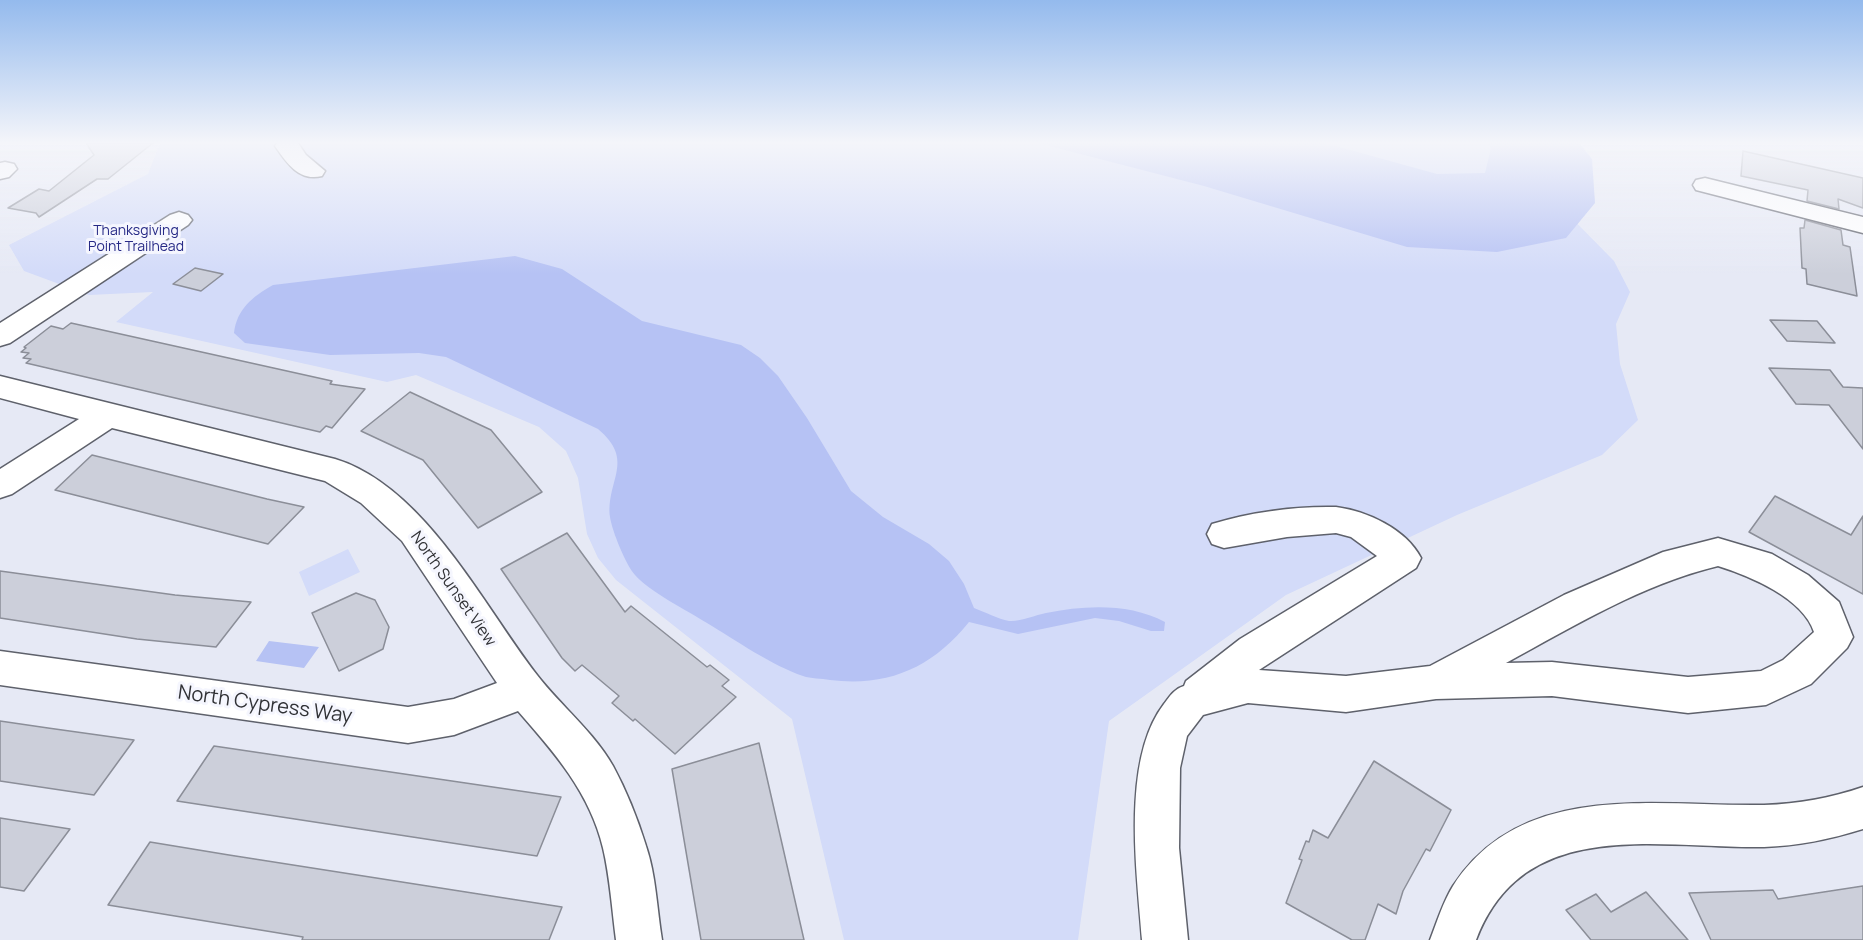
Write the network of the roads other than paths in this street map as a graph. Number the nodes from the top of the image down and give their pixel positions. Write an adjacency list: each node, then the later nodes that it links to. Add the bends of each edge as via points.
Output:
1 (1713, 187): 3 (street)
2 (179, 220): 4 (street)
3 (1863, 225)
4 (0, 336)
5 (0, 387): 6 (street, North Sunset View)
6 (108, 416): 7 (street); 11 (street, North Sunset View, via 335,471 373,494 414,531)
7 (0, 485)
8 (1224, 534): 12 (street, via 1311,521 1348,522 1366,530 1403,558 1254,651)
9 (0, 668): 11 (street, North Cypress Way, via 408,725 445,721)
10 (1436, 682): 10 (street, via 1552,679 1688,694 1766,688 1797,672 1833,637 1826,613 1795,585 1759,564 1718,552 1676,562 1576,606); 12 (street, via 1346,694 1248,686)
11 (524, 689): 14 (street, North Sunset View, via 578,750 613,811 625,847)
12 (1190, 701): 15 (street, via 1169,729 1159,768 1156,848)
13 (1863, 808): 16 (street, via 1840,816 1767,826 1633,825 1556,835 1523,848 1494,870 1467,903)
14 (639, 940)
15 (1165, 940)
16 (1454, 940)

